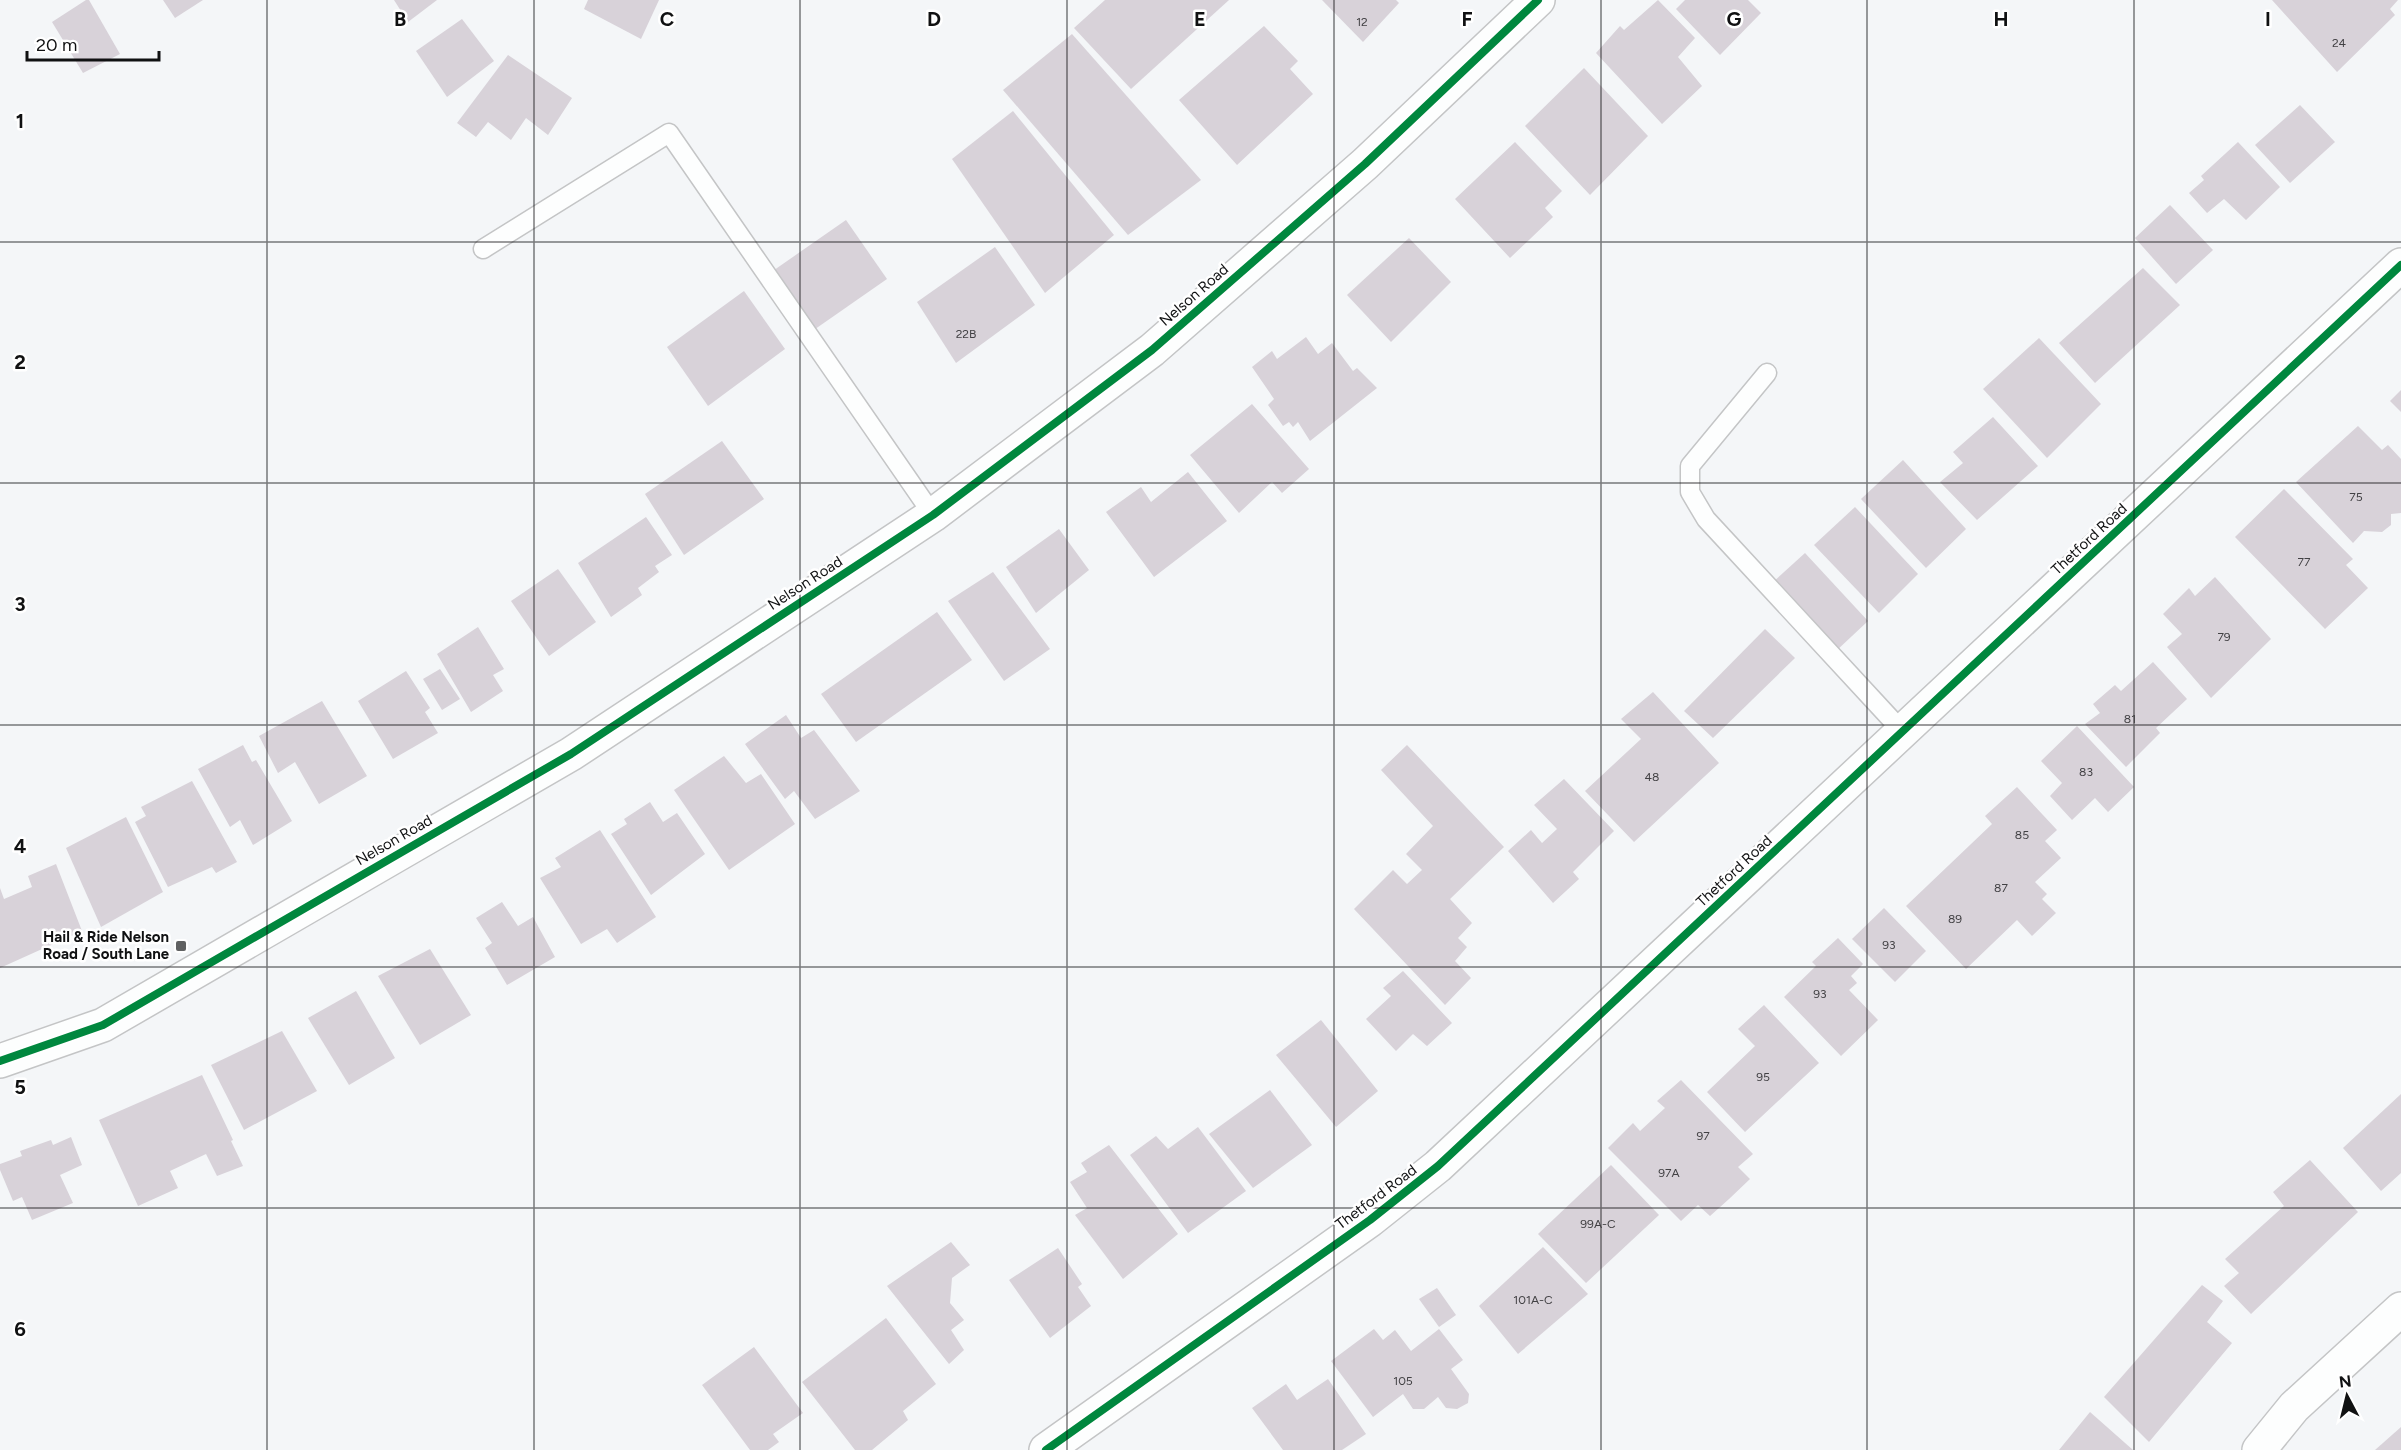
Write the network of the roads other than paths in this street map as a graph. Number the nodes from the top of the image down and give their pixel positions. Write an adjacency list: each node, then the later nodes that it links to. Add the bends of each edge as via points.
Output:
1 (1538, 0): 5 (street, Nelson Road, via 1365,164 1152,350)
2 (483, 249): 5 (lane, via 669,134)
3 (2401, 265): 6 (street, Thetford Road)
4 (1767, 373): 6 (lane, via 1690,466 1689,492 1706,519)
5 (933, 515): 7 (street, Nelson Road, via 571,754 103,1025)
6 (1902, 731): 9 (street, Thetford Road, via 1438,1166 1370,1220)
7 (0, 1060)
8 (2401, 1309): 10 (street, via 2294,1407)
9 (1046, 1450)
10 (2259, 1450)

